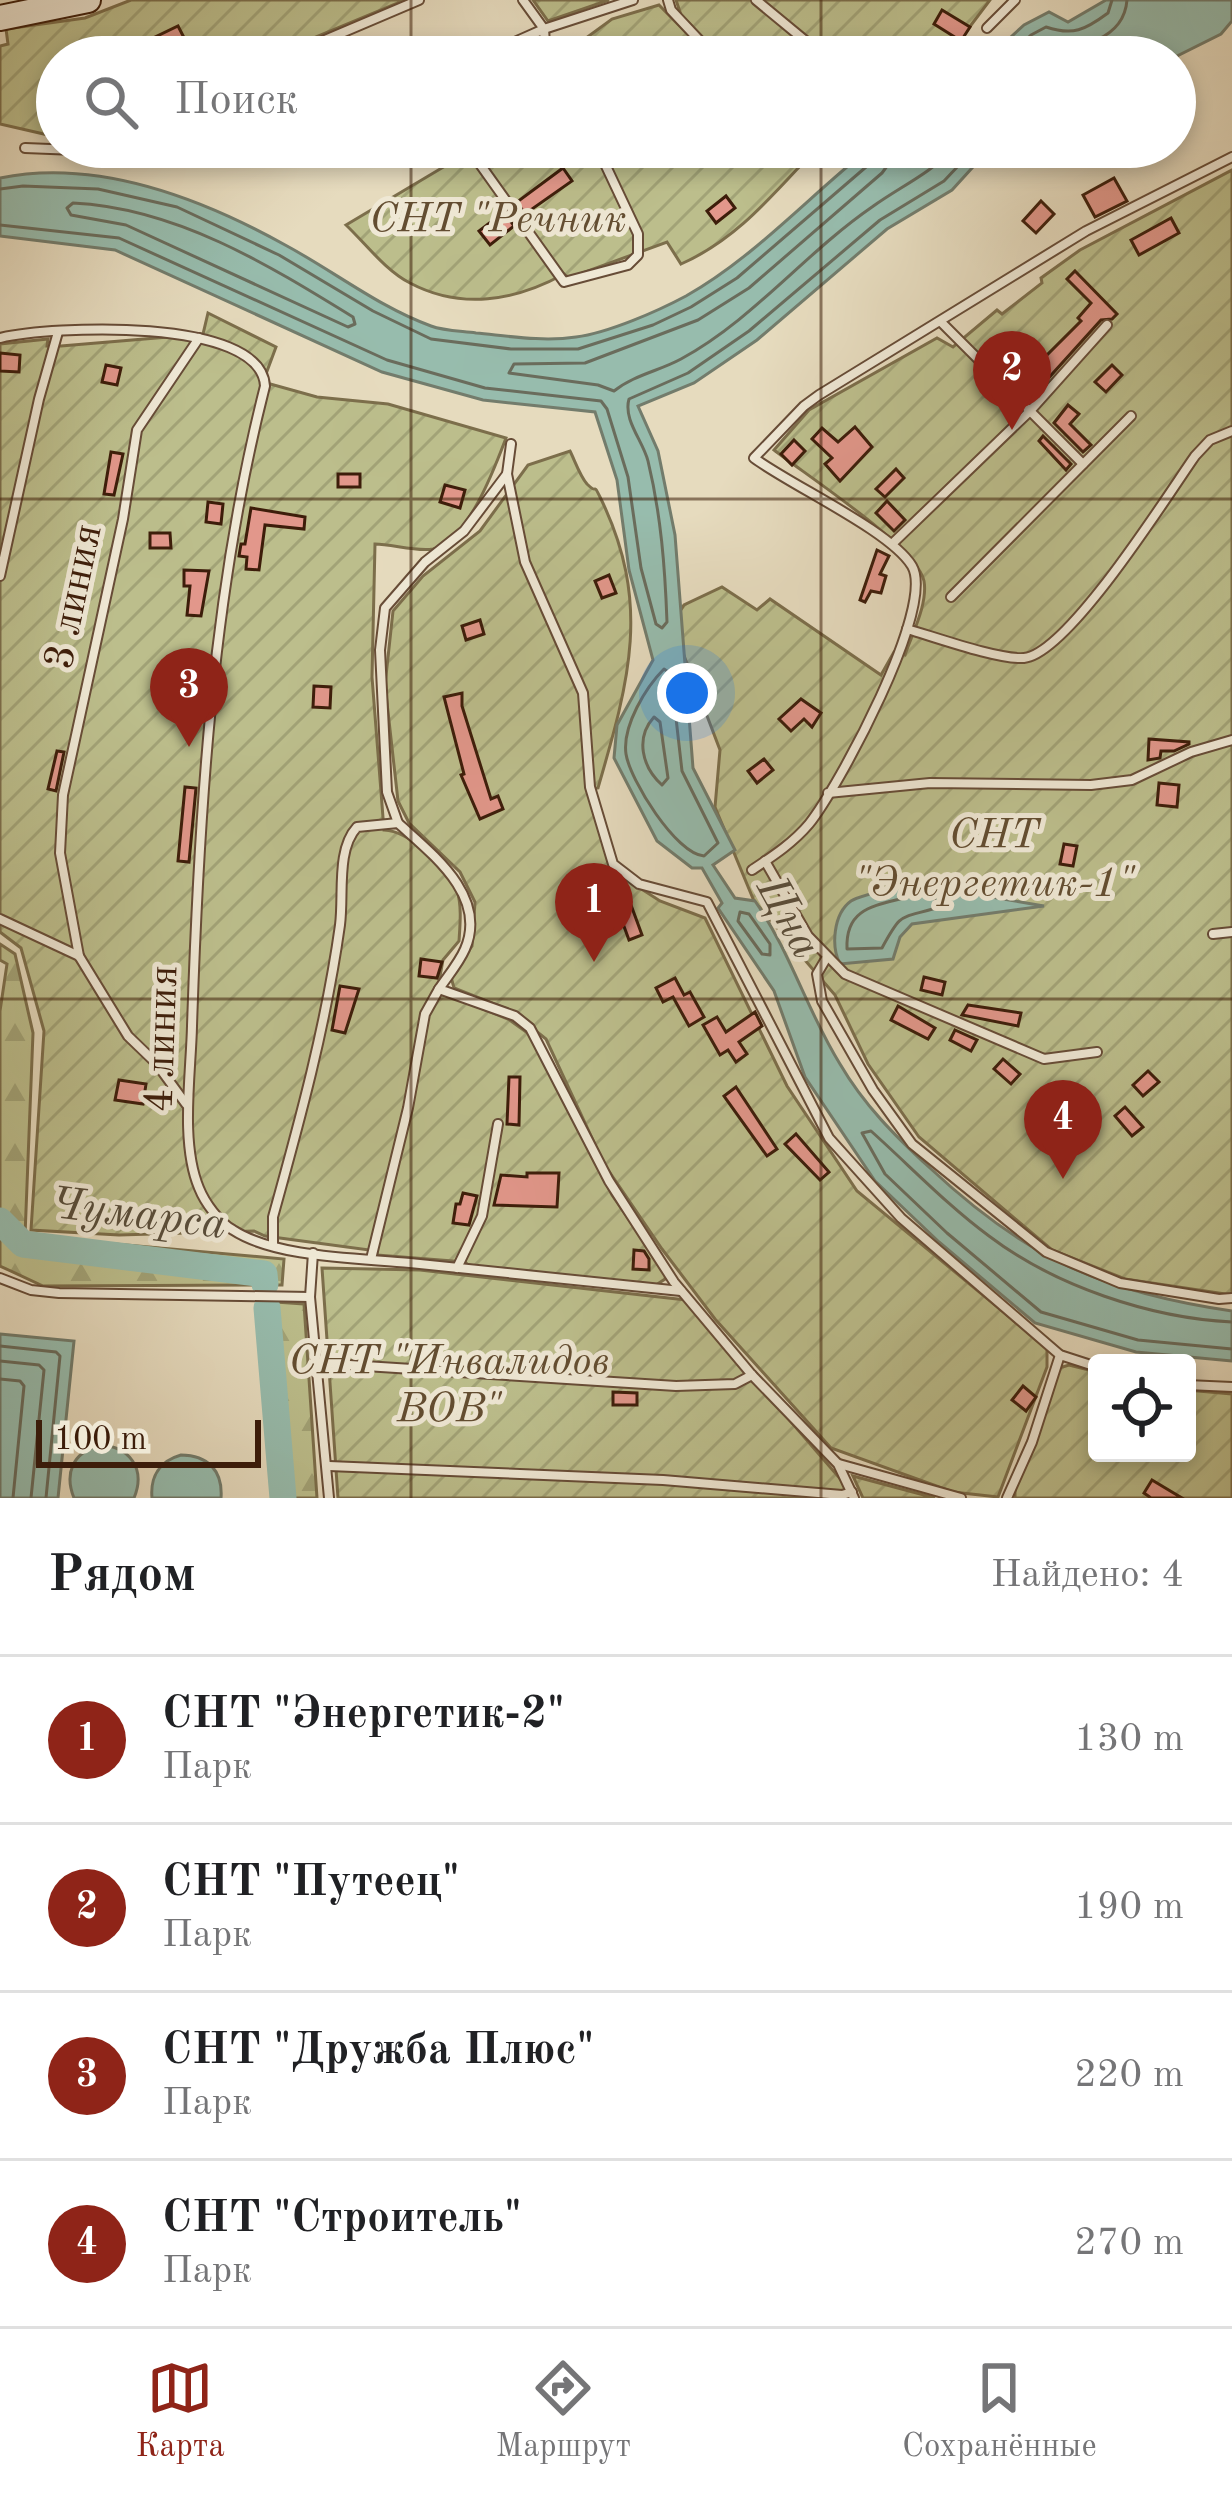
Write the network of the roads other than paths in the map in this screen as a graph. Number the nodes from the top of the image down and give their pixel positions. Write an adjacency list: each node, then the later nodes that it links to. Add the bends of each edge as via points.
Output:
1 (88, 0): 8 (street)
2 (419, 0): 11 (lane)
3 (523, 0): 10 (lane)
4 (633, 0): 10 (lane)
5 (668, 0): 14 (lane)
6 (756, 0): 15 (lane)
7 (1015, 0): 9 (lane)
8 (0, 18)
9 (987, 28)
10 (544, 29): 12 (lane); 13 (lane)
11 (335, 36)
12 (528, 36)
13 (544, 36)
14 (695, 36)
15 (800, 36)
16 (25, 148): 17 (lane)
17 (36, 148)
18 (1232, 157): 21 (lane, via 1086,231)
19 (483, 168): 20 (lane, via 564,283 638,255 638,234)
20 (607, 168)
21 (941, 322): 26 (lane); 32 (lane, via 804,406 754,458)
22 (1107, 325): 26 (lane)
23 (58, 332): 24 (lane); 25 (lane); 33 (lane)
24 (0, 338)
25 (199, 338): 44 (lane, 3 линия, via 136,430 63,795 60,853); 48 (lane, 4 линия, via 260,364 265,386 221,620)
26 (1030, 411): 30 (lane); 32 (lane)
27 (1131, 416): 30 (lane)
28 (1232, 431): 35 (lane, via 1196,456 1092,602 1047,650 1021,658)
29 (511, 444): 31 (lane)
30 (1083, 464): 34 (lane)
31 (507, 474): 38 (lane, via 464,531 386,608 380,650 387,792); 58 (lane, via 525,562 583,693 590,787 613,864 639,884 707,902 830,1138 901,1218)
32 (892, 544): 35 (lane, via 917,581)
33 (0, 576)
34 (951, 597)
35 (908, 629): 37 (lane)
36 (1232, 740): 37 (lane, via 1112,783 930,783)
37 (828, 794): 39 (lane, via 811,821)
38 (398, 824): 46 (lane, via 441,862 469,909 466,947); 50 (lane, via 364,824 346,841 328,1010 273,1217)
39 (765, 861): 40 (lane); 45 (lane)
40 (752, 870)
41 (0, 919): 44 (lane)
42 (1232, 932): 43 (lane)
43 (1213, 934)
44 (79, 956): 48 (lane, via 128,1036)
45 (827, 957): 47 (lane, via 845,974 1044,1059); 57 (lane, via 817,974 822,1001 912,1144 1046,1252 1120,1283)
46 (439, 989): 52 (lane, via 425,1015); 55 (lane, via 515,1016 538,1038 609,1181)
47 (1097, 1052)
48 (187, 1105): 50 (lane, 4 линия, via 207,1202 233,1231)
49 (498, 1124): 53 (lane, via 482,1216)
50 (273, 1245): 51 (lane, 4 линия)
51 (313, 1253): 52 (lane, 4 линия); 56 (lane)
52 (371, 1259): 53 (lane, 4 линия)
53 (457, 1268): 55 (lane, 4 линия)
54 (0, 1278): 56 (lane, via 58,1293)
55 (681, 1291): 61 (lane)
56 (310, 1297): 59 (lane)
57 (1232, 1298)
58 (1060, 1355): 60 (lane); 69 (lane)
59 (318, 1363): 61 (lane, via 676,1386 735,1384); 65 (lane)
60 (1088, 1364)
61 (752, 1375): 64 (lane)
62 (1196, 1385): 63 (lane)
63 (1232, 1387)
64 (838, 1465): 66 (lane); 68 (lane)
65 (328, 1466): 66 (lane); 67 (lane)
66 (853, 1495)
67 (329, 1498)
68 (961, 1498)
69 (1007, 1498)

